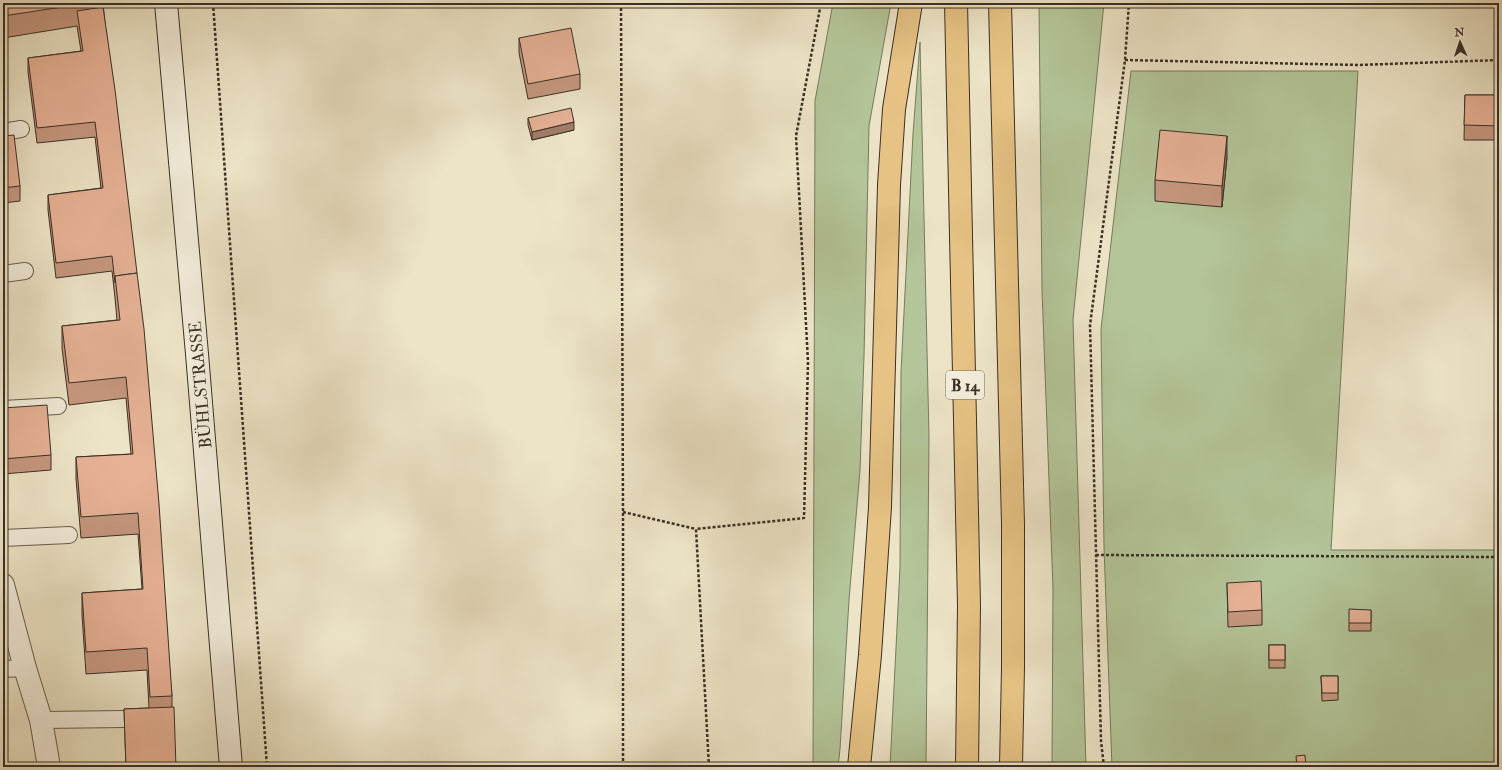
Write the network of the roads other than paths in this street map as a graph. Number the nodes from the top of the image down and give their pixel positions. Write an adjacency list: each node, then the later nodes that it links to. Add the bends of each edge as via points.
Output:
1 (166, 3): 19 (main road, BÜHLSTRASSE)
2 (911, 3): 20 (highway, via 894,109 889,185 880,507)
3 (956, 3): 21 (highway, B 14, via 969,606)
4 (1000, 3): 22 (highway, B 14, via 1013,563)
5 (21, 129): 6 (lane)
6 (3, 132)
7 (25, 271): 8 (lane)
8 (3, 274)
9 (58, 406): 10 (lane)
10 (3, 409)
11 (69, 535): 12 (lane)
12 (3, 538)
13 (3, 585): 14 (main road)
14 (25, 668): 15 (lane); 17 (main road)
15 (3, 669)
16 (125, 718): 17 (lane)
17 (41, 720): 18 (main road)
18 (49, 767)
19 (231, 767)
20 (859, 767)
21 (967, 767)
22 (1011, 767)

